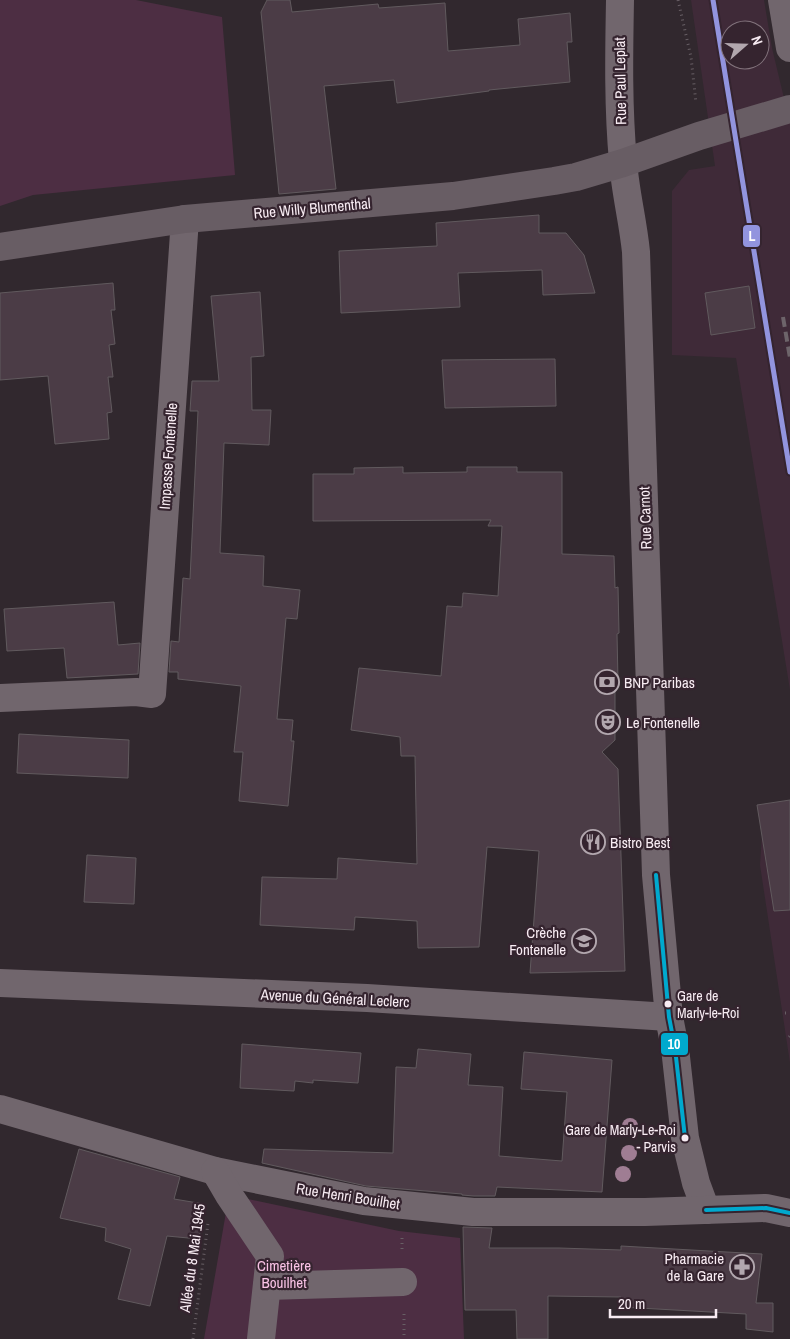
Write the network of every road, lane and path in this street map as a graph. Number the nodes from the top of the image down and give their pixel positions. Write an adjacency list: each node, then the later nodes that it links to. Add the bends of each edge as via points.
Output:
1 (620, 0): 7 (street, Rue Paul Leplat, via 619,90)
2 (678, 0): 6 (path, via 691,57)
3 (782, 0): 4 (street)
4 (790, 48)
5 (790, 110): 6 (main road, Rue Willy Blumenthal)
6 (699, 136): 7 (main road, Rue Willy Blumenthal)
7 (623, 163): 8 (main road, Rue Willy Blumenthal, via 569,178 453,196); 12 (street, Rue Carnot, via 636,252 656,874)
8 (185, 219): 9 (main road, Rue Willy Blumenthal); 10 (street, Impasse Fontenelle, via 152,694)
9 (0, 247)
10 (0, 698)
11 (0, 982): 12 (street, Avenue du Général Leclerc, via 367,998)
12 (670, 1017): 15 (street, Rue Carnot, via 685,1138)
13 (0, 1109): 14 (street, Rue Henri Bouilhet)
14 (215, 1171): 15 (street, Rue Henri Bouilhet, via 364,1201 473,1212); 19 (street, via 270,1256)
15 (706, 1210): 16 (street, Rue Henri Bouilhet, via 766,1208)
16 (790, 1214)
17 (208, 1222): 20 (path, Allée du 8 Mai 1945)
18 (403, 1282): 19 (street)
19 (267, 1286): 21 (street)
20 (193, 1339)
21 (261, 1339)

